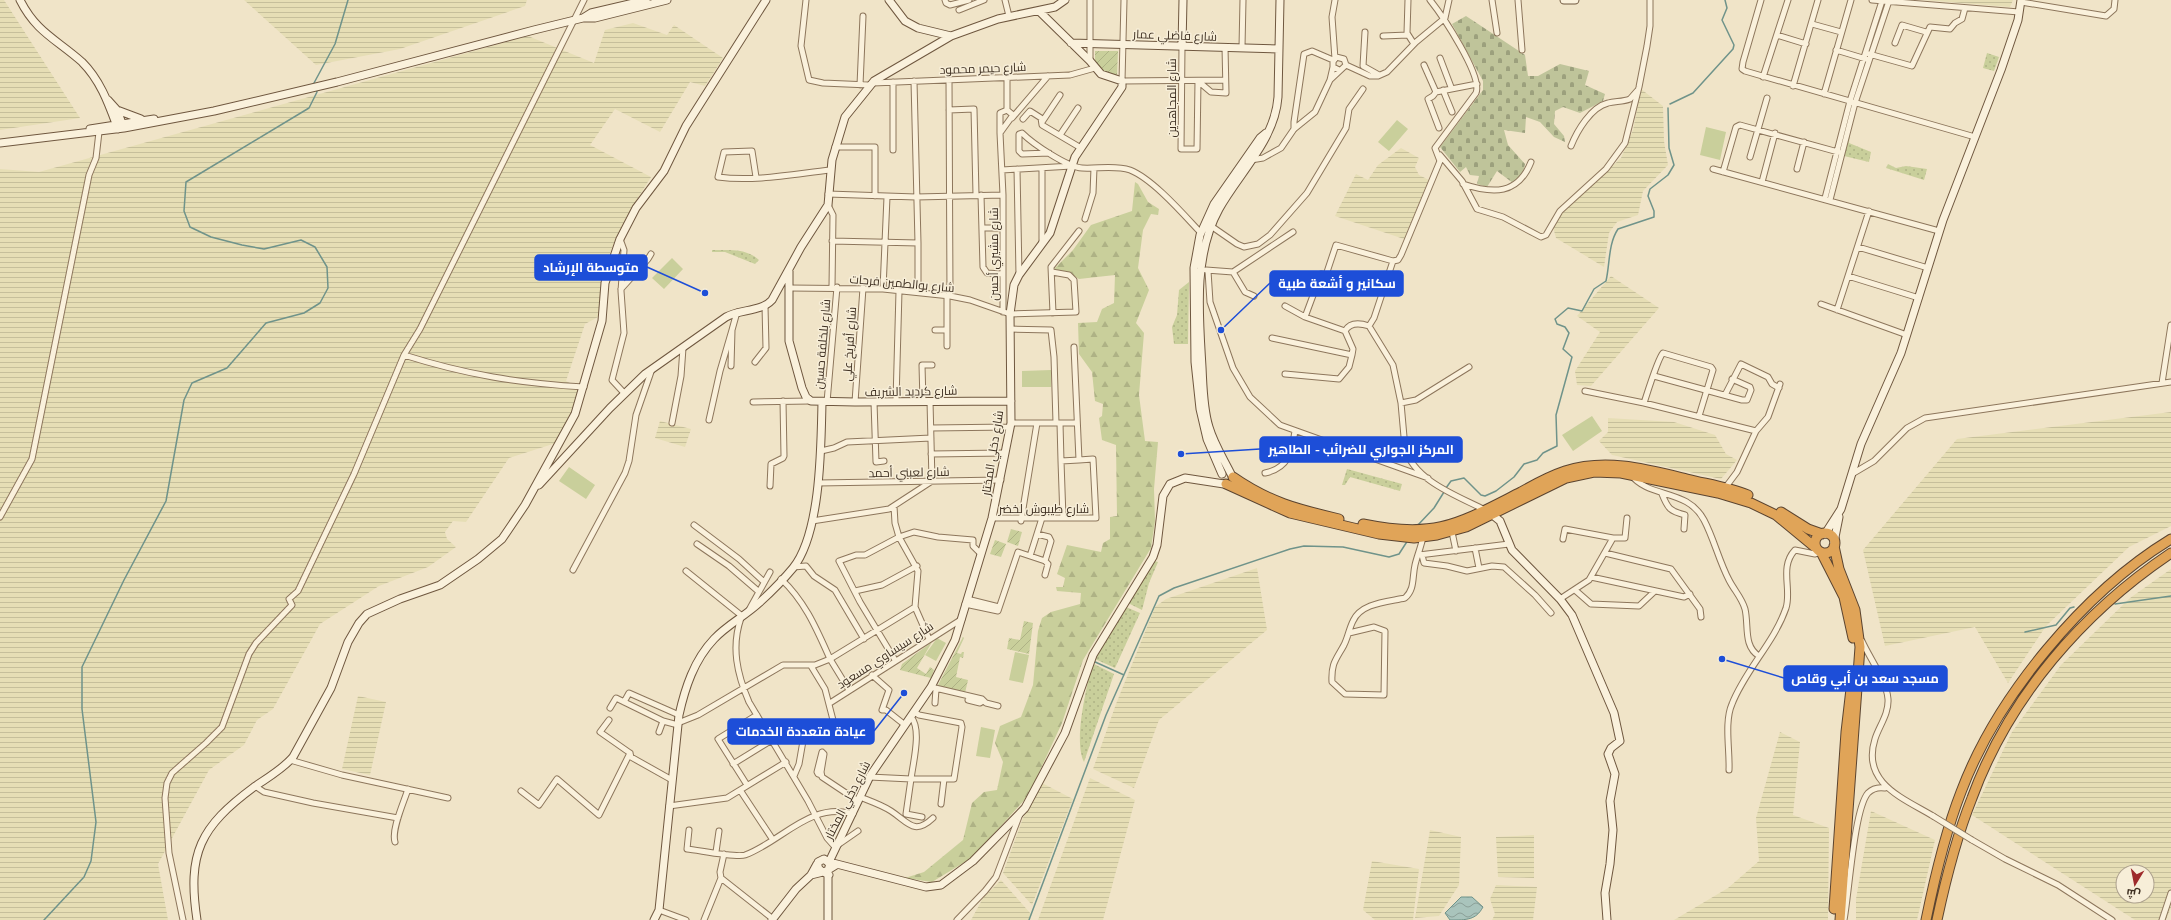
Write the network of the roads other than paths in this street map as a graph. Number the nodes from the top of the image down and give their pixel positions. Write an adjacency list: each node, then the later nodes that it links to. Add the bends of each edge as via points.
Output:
1 (20, 0): 101 (main road, via 28,17 39,29 82,63 103,88)
2 (584, 0): 44 (street)
3 (646, 0): 42 (main road, via 591,13)
4 (667, 0): 42 (main road, via 595,18)
5 (766, 0): 168 (main road, via 686,126 664,171 636,208)
6 (806, 0): 92 (street, شارع حيمر محمود, via 801,46 809,80)
7 (889, 0): 52 (main road, via 905,21 918,28)
8 (945, 0): 9 (street, via 946,4 950,5)
9 (969, 0)
10 (984, 0): 37 (street)
11 (1005, 0): 41 (street)
12 (1065, 0): 38 (main road, via 1060,5)
13 (1090, 0): 55 (street)
14 (1124, 0): 57 (street, شارع دخلي المختار)
15 (1183, 0): 61 (main road, شارع المجاهدين)
16 (1243, 0): 63 (street)
17 (1280, 0): 64 (main road)
18 (1335, 0): 58 (street, via 1332,17)
19 (1408, 0): 50 (street)
20 (1430, 0): 43 (street)
21 (1449, 0): 43 (street)
22 (1492, 0): 49 (street)
23 (1518, 0): 65 (street)
24 (1564, 0): 25 (main road)
25 (1575, 0)
26 (1650, 0): 94 (street, via 1650,26)
27 (1761, 0): 81 (street, via 1742,68)
28 (1788, 0): 51 (street)
29 (1818, 0): 45 (street)
30 (1851, 0): 47 (street)
31 (1872, 0): 33 (street)
32 (2115, 0): 35 (street, via 2114,9 2106,16)
33 (1882, 1): 34 (street); 67 (street)
34 (1889, 1): 36 (street); 69 (street)
35 (2021, 1): 39 (main road)
36 (1965, 8): 39 (street); 48 (street, via 1962,19 1950,29 1930,27)
37 (959, 10)
38 (1039, 11): 41 (main road); 54 (main road)
39 (2019, 12): 123 (main road, via 2001,70)
40 (863, 16): 92 (street)
41 (1009, 16): 52 (main road)
42 (583, 18): 44 (main road)
43 (1445, 18): 59 (street); 91 (street)
44 (573, 21): 112 (main road, via 302,91); 216 (street, via 420,329)
45 (1812, 24): 47 (street); 60 (street)
46 (1365, 32): 78 (street, via 1363,66)
47 (1841, 32): 66 (street)
48 (1926, 32): 56 (street, via 1902,25); 69 (street, via 1912,66)
49 (1497, 33)
50 (1408, 35): 53 (street); 59 (street)
51 (1777, 35): 60 (street); 81 (street)
52 (951, 36): 90 (main road)
53 (1383, 36)
54 (1071, 43): 55 (main road, شارع فاضلي عمار); 72 (main road)
55 (1090, 43): 57 (main road, شارع فاضلي عمار); 72 (street)
56 (1895, 43)
57 (1123, 44): 61 (main road, شارع فاضلي عمار); 86 (street, شارع دخلي المختار)
58 (1334, 44): 68 (street); 71 (street)
59 (1414, 44): 78 (street, via 1387,72)
60 (1806, 44): 93 (street)
61 (1182, 46): 62 (main road, شارع فاضلي عمار); 87 (street, شارع المجاهدين)
62 (1225, 47): 63 (main road, شارع فاضلي عمار); 83 (street)
63 (1242, 47): 64 (main road, شارع فاضلي عمار)
64 (1279, 49): 135 (main road, via 1278,102 1266,133)
65 (1522, 50)
66 (1836, 50): 67 (street); 99 (street)
67 (1864, 55): 69 (street); 103 (street)
68 (1341, 57): 71 (street); 74 (street)
69 (1870, 57): 103 (street)
70 (1440, 58): 95 (street)
71 (1334, 60): 75 (street); 117 (street, via 1312,51 1304,54)
72 (1090, 61): 76 (main road)
73 (1424, 65): 98 (street)
74 (1346, 66): 77 (street); 78 (street, via 1370,76)
75 (1333, 67): 77 (street); 84 (street)
76 (1095, 68): 79 (street, شارع حيمر محمود, via 1070,75); 86 (main road, via 1104,76)
77 (1339, 70): 84 (street)
78 (1380, 75)
79 (1048, 76): 80 (street, شارع حيمر محمود); 109 (street)
80 (1007, 77): 82 (street, شارع حيمر محمود); 107 (street)
81 (1763, 77): 93 (street)
82 (949, 80): 85 (street, شارع حيمر محمود); 106 (street)
83 (1224, 80): 88 (street); 88 (street, via 1226,93 1211,92)
84 (1330, 80): 117 (street, via 1315,112)
85 (914, 81): 89 (street, شارع حيمر محمود); 156 (street)
86 (1122, 81): 87 (street); 128 (main road, شارع دخلي المختار, via 1120,90)
87 (1182, 81): 88 (street); 88 (street, شارع المجاهدين, via 1181,149 1197,149)
88 (1198, 81)
89 (893, 82): 90 (street, شارع حيمر محمود); 129 (street)
90 (870, 84): 92 (street, شارع حيمر محمود); 126 (main road, via 845,117)
91 (1477, 84): 95 (street); 132 (street, via 1476,93 1435,148)
92 (860, 85)
93 (1793, 86): 99 (street)
94 (1639, 87): 127 (street, via 1630,99 1609,103 1596,110 1580,128); 149 (street, via 1629,132 1620,152 1606,169 1560,211 1546,235 1539,236 1503,217 1480,211)
95 (1451, 88): 97 (street)
96 (1363, 89): 161 (street, via 1349,110 1346,128 1307,193 1270,235 1258,244 1244,247)
97 (1443, 90): 98 (street); 108 (street)
98 (1436, 92): 115 (street, via 1427,100)
99 (1824, 94): 103 (street)
100 (1060, 95): 113 (street)
101 (106, 98): 105 (main road); 114 (main road)
102 (1767, 98): 116 (street)
103 (1852, 102): 123 (street); 130 (street)
104 (1078, 108): 122 (street)
105 (118, 110): 111 (main road, via 131,117); 114 (main road)
106 (950, 110): 151 (street, via 974,109); 154 (street)
107 (1007, 110): 109 (street, via 1012,113); 120 (street, شارع مشيري أحسن, via 1000,112)
108 (1452, 112)
109 (1012, 119): 120 (street)
110 (1024, 119): 113 (street, via 1030,111 1041,118)
111 (145, 120): 112 (main road); 114 (main road)
112 (163, 120): 114 (main road, via 158,123)
113 (1042, 122): 122 (street, via 1042,125)
114 (120, 126): 118 (main road, via 91,128); 119 (main road)
115 (1439, 128)
116 (1758, 128): 121 (street); 133 (street); 146 (street, via 1740,125 1736,127)
117 (1294, 129): 135 (street, via 1281,148 1263,158)
118 (84, 132): 119 (main road); 125 (main road)
119 (99, 132): 278 (street, via 96,158 89,175 32,459)
120 (1000, 133): 145 (street, شارع مشيري أحسن)
121 (1775, 133): 124 (street); 148 (street)
122 (1060, 135): 128 (street)
123 (1975, 137): 165 (main road)
124 (1804, 142): 130 (street); 143 (street)
125 (0, 143)
126 (835, 146): 144 (main road); 153 (street, via 875,147)
127 (1571, 146)
128 (1081, 148): 137 (main road, شارع دخلي المختار)
129 (893, 150)
130 (1839, 152): 157 (street)
131 (1049, 153): 131 (street, via 1032,144 1022,133 1019,134 1019,151 1022,154); 134 (street)
132 (1439, 154): 149 (street); 175 (street, via 1440,161 1401,255 1398,260)
133 (1750, 156)
134 (1057, 157): 137 (street); 138 (street)
135 (1249, 159): 161 (main road); 167 (main road, via 1214,204)
136 (1531, 162): 149 (street, via 1524,178 1514,186 1500,190 1481,190)
137 (1072, 166): 138 (street); 140 (street); 172 (main road, شارع دخلي المختار, via 1050,233)
138 (1058, 167): 139 (street)
139 (1042, 168): 141 (street); 172 (street)
140 (1094, 168): 160 (street, via 1093,193); 167 (street, via 1120,168 1136,174 1179,210)
141 (1017, 169): 145 (street); 183 (street)
142 (1712, 169): 146 (street)
143 (1798, 169)
144 (830, 170): 147 (street); 150 (main road)
145 (1002, 170): 152 (street, شارع مشيري أحسن)
146 (1723, 172): 148 (street)
147 (756, 177): 147 (street, via 718,177 724,152 752,152)
148 (1762, 182): 157 (street)
149 (1463, 184)
150 (828, 194): 153 (street); 158 (main road)
151 (979, 195): 152 (street); 154 (street); 162 (street)
152 (1002, 195): 163 (street, شارع مشيري أحسن)
153 (875, 196): 155 (street)
154 (950, 196): 156 (street); 193 (street)
155 (887, 197): 156 (street); 171 (street)
156 (916, 197): 170 (street)
157 (1827, 199): 159 (street)
158 (828, 205): 169 (street, شارع بلخلفة حسين, via 833,215); 177 (main road)
159 (1869, 211): 165 (street); 173 (street)
160 (1085, 219)
161 (1211, 226): 178 (main road, via 1205,248)
162 (982, 228): 163 (street); 181 (street, via 983,267 987,273)
163 (1003, 228): 181 (street, شارع مشيري أحسن)
164 (1079, 231): 179 (street, via 1054,262)
165 (1939, 231): 176 (main road)
166 (1293, 232): 180 (street)
167 (1201, 233): 267 (main road, via 1196,252 1194,284 1196,385 1202,423)
168 (620, 239): 188 (street, via 624,250); 228 (main road, via 607,277 602,321)
169 (832, 241): 171 (street); 185 (street, شارع بلخلفة حسين)
170 (918, 243): 171 (street); 192 (street)
171 (885, 244): 189 (street)
172 (1042, 244): 183 (main road, شارع دخلي المختار)
173 (1858, 248): 176 (street); 184 (street)
174 (651, 254): 188 (street)
175 (1393, 261): 182 (street, via 1336,245); 190 (street)
176 (1928, 268): 195 (main road)
177 (789, 269): 186 (main road); 197 (main road, via 772,300)
178 (1205, 270): 180 (street); 252 (street, via 1210,302 1233,368 1250,396 1280,425); 265 (main road, via 1200,314 1205,405 1213,439)
179 (1052, 272): 202 (street); 202 (street, via 1069,275 1074,280 1076,312)
180 (1233, 272): 194 (street, via 1245,292)
181 (1002, 274): 201 (street, شارع مشيري أحسن)
182 (1326, 275): 190 (street); 203 (street, via 1319,275)
183 (1019, 276): 201 (main road, شارع دخلي المختار)
184 (1848, 276): 195 (street); 199 (street)
185 (835, 287): 186 (street, شارع بوالطمين فرحات); 187 (street, شارع بوالطمين فرحات); 238 (street, شارع بلخلفة حسين)
186 (790, 288): 235 (main road, via 789,341 802,388)
187 (863, 288): 189 (street, شارع بوالطمين فرحات); 239 (street, شارع أفريخ علي)
188 (621, 289): 231 (street, via 624,333 612,380)
189 (883, 289): 191 (street, شارع بوالطمين فرحات)
190 (1384, 290): 205 (street)
191 (899, 291): 192 (street, شارع بوالطمين فرحات); 236 (street)
192 (918, 292): 193 (street, شارع بوالطمين فرحات)
193 (948, 296): 201 (street, شارع بوالطمين فرحات, via 970,300); 209 (street)
194 (1254, 296)
195 (1919, 298): 211 (main road)
196 (1821, 304): 199 (street)
197 (765, 306): 200 (main road); 218 (street, via 766,348)
198 (1285, 306): 203 (street)
199 (1837, 310): 211 (street)
200 (737, 312): 207 (street); 215 (main road)
201 (1007, 313): 202 (street); 206 (main road, شارع دخلي المختار)
202 (1053, 313)
203 (1305, 317): 210 (street)
204 (2171, 325): 227 (street)
205 (1369, 326): 210 (street, via 1358,323 1347,327); 243 (street, via 1393,365)
206 (1010, 329): 233 (main road, شارع دخلي المختار); 248 (street, via 1051,330)
207 (732, 330): 220 (street); 245 (street)
208 (935, 330): 209 (street)
209 (947, 330): 213 (street)
210 (1345, 331): 217 (street, via 1353,349)
211 (1907, 335): 264 (main road, via 1861,444)
212 (1272, 338): 217 (street)
213 (947, 346)
214 (1074, 347): 249 (street)
215 (683, 348): 222 (main road); 246 (street, via 681,376)
216 (404, 355): 228 (street, via 510,381); 404 (street, via 331,524 298,591 289,599 292,605 249,654 222,727 172,773 167,783 165,798 169,853)
217 (1352, 355): 223 (street, via 1349,367 1339,380)
218 (755, 362)
219 (932, 365): 241 (street, via 922,365)
220 (731, 366)
221 (1468, 367): 243 (street, via 1416,400)
222 (652, 369): 231 (main road); 310 (street, via 636,415 625,473)
223 (1284, 374)
224 (1654, 376): 229 (street); 229 (street, via 1663,353 1711,367 1713,370); 242 (street)
225 (1732, 380): 232 (street); 232 (street, via 1750,387 1750,397 1744,401); 253 (street, via 1741,364 1768,377 1772,384 1780,386 1768,417)
226 (2171, 382): 227 (street)
227 (2162, 383): 264 (street, via 1925,418 1907,428 1874,461)
228 (584, 387): 273 (main road, via 575,414)
229 (1705, 389): 232 (street); 244 (street)
230 (1585, 391): 242 (street)
231 (624, 394): 273 (main road)
232 (1725, 396)
233 (1011, 400): 241 (main road, شارع كرديد الشريف); 250 (main road, شارع دخلي المختار)
234 (783, 401): 235 (street); 237 (street); 271 (street, via 784,456 772,464)
235 (811, 401): 238 (main road, شارع كرديد الشريف)
236 (896, 401): 240 (main road, شارع كرديد الشريف); 241 (main road, شارع كرديد الشريف)
237 (753, 402)
238 (824, 402): 239 (main road, شارع كرديد الشريف); 256 (main road)
239 (855, 402): 240 (main road, شارع كرديد الشريف)
240 (874, 402): 255 (street)
241 (927, 402): 251 (street)
242 (1644, 403): 244 (street)
243 (1401, 404): 266 (street, via 1406,452 1410,460)
244 (1699, 416): 253 (street)
245 (709, 420)
246 (672, 423)
247 (1037, 423): 248 (street); 250 (street); 283 (street)
248 (1058, 423): 249 (street); 261 (street)
249 (1077, 423): 259 (street)
250 (1010, 425): 251 (street); 257 (main road, شارع دخلي المختار)
251 (931, 428): 254 (street)
252 (1295, 430): 262 (street, via 1289,457 1281,466); 266 (street)
253 (1756, 431): 272 (street, via 1737,472)
254 (931, 438): 255 (street); 258 (street)
255 (875, 439): 256 (street, via 847,442); 260 (street, via 876,462)
256 (821, 451): 270 (main road)
257 (1006, 453): 258 (street); 268 (main road, شارع دخلي المختار)
258 (931, 454): 269 (street)
259 (1079, 460): 261 (street); 281 (street, شارع طيبوش لخضر, via 1093,459 1096,518)
260 (884, 461)
261 (1060, 461): 281 (street)
262 (1265, 472)
263 (1631, 474): 274 (street, via 1636,482); 277 (highway, via 1594,472 1566,478); 300 (highway, via 1751,503 1776,515)
264 (1852, 474): 276 (main road)
265 (1232, 475): 267 (main road, via 1226,472); 267 (main road, via 1232,482); 277 (highway, via 1265,497 1287,506 1355,523 1398,530 1432,530)
266 (1428, 478): 277 (street, via 1438,486)
267 (1219, 479): 291 (highway, via 1270,506 1296,515 1379,534); 383 (main road, via 1179,479 1165,490 1153,557 1093,655 1065,733 1032,797)
268 (1001, 480): 269 (street, شارع لعبني أحمد); 279 (main road, شارع دخلي المختار)
269 (932, 481): 270 (street, شارع لعبني أحمد); 275 (street)
270 (818, 483): 284 (main road)
271 (770, 486)
272 (1725, 488): 277 (highway, via 1633,467 1595,464 1564,471); 289 (highway, via 1767,503 1804,526)
273 (534, 490): 363 (main road, via 502,539 478,559 440,585 368,614 359,623 348,642 329,693)
274 (1662, 494): 286 (street, via 1672,512 1685,515); 337 (street, via 1684,499 1699,512 1729,581 1741,599 1745,609 1748,643 1752,652)
275 (894, 506): 284 (street); 290 (street)
276 (1841, 509): 289 (main road); 297 (main road)
277 (1489, 512): 287 (highway); 296 (main road, via 1504,527)
278 (0, 517)
279 (992, 518): 283 (street, شارع طيبوش لخضر); 301 (main road, شارع دخلي المختار)
280 (1042, 518): 281 (street, شارع طيبوش لخضر); 283 (street, شارع طيبوش لخضر); 288 (street)
281 (1063, 518)
282 (1627, 518): 292 (street, via 1625,538)
283 (1022, 519)
284 (812, 521): 308 (main road, via 807,539)
285 (694, 525): 316 (street, via 739,559)
286 (1684, 529)
287 (1452, 532): 291 (highway); 299 (street)
288 (1037, 534): 305 (street); 306 (street, via 1051,541)
289 (1823, 534): 297 (highway, via 1831,536); 300 (highway, via 1815,541)
290 (899, 537): 301 (street, via 917,532 938,537 966,538 972,540 973,546); 307 (street); 319 (street, via 865,555 856,555 839,561)
291 (1423, 537): 304 (street)
292 (1613, 538): 293 (street, via 1565,529); 302 (street)
293 (1563, 539)
294 (2171, 539): 415 (highway, via 2131,565 2081,611 2044,653 2005,707 1982,745 1962,790 1948,828)
295 (697, 544): 318 (street)
296 (1509, 544): 298 (street); 322 (main road, via 1517,556)
297 (1834, 544): 300 (highway, via 1830,551); 334 (highway, via 1839,569 1855,610)
298 (1475, 548): 299 (street); 309 (street)
299 (1456, 551): 304 (street)
300 (1819, 551): 337 (street, via 1815,554 1795,550 1791,555 1787,566 1786,607); 412 (highway, via 1834,574 1844,598 1853,631 1854,651)
301 (980, 553): 323 (main road, شارع دخلي المختار)
302 (1605, 553): 314 (street); 321 (street, via 1671,568)
303 (2171, 553): 416 (highway, via 2144,570 2078,630 2053,658 2013,715 1972,796 1956,841)
304 (1420, 555): 309 (street, via 1424,564 1428,565 1467,571); 333 (street, via 1409,594 1404,598 1378,603 1366,609 1353,620)
305 (1030, 556): 306 (street); 323 (street, via 1018,552 999,607)
306 (1045, 561): 313 (street, via 1048,564)
307 (917, 566): 319 (street, via 882,585); 324 (street)
308 (793, 567): 315 (main road); 335 (street, via 806,566 814,576 835,590)
309 (1479, 568): 326 (street, via 1504,567)
310 (572, 570)
311 (686, 571): 327 (street)
312 (770, 572): 316 (street)
313 (1045, 575)
314 (1591, 577): 317 (street); 320 (street)
315 (781, 579): 325 (main road, via 760,603); 338 (street, via 794,591 810,616)
316 (764, 582): 318 (street)
317 (1575, 590): 320 (street, via 1591,604 1639,606); 322 (street)
318 (758, 591): 325 (street)
319 (855, 591): 332 (street)
320 (1655, 591): 321 (street, via 1684,597)
321 (1690, 594): 328 (street, via 1700,610)
322 (1560, 599): 411 (main road, via 1581,632 1614,713 1620,735 1620,741 1608,754 1615,774 1610,801 1613,830 1605,893)
323 (966, 602): 329 (main road, شارع دخلي المختار)
324 (914, 607): 332 (street); 336 (street)
325 (749, 611): 327 (main road)
326 (1551, 613)
327 (742, 616): 344 (street, via 735,642); 358 (main road, via 714,638 701,656 685,688)
328 (1701, 617)
329 (962, 619): 330 (street, شارع سيساوي مسعود); 331 (main road, شارع دخلي المختار)
330 (951, 625): 331 (street); 336 (street, شارع سيساوي مسعود)
331 (958, 630): 345 (main road, شارع دخلي المختار)
332 (877, 631): 335 (street); 339 (street)
333 (1349, 633): 333 (street, via 1331,669 1332,682 1345,694 1384,695 1385,631 1374,627)
334 (1859, 635): 343 (street); 413 (highway)
335 (864, 639): 338 (street)
336 (929, 639): 339 (street, شارع سيساوي مسعود)
337 (1759, 656): 366 (street, via 1730,709)
338 (830, 659): 340 (street); 346 (street)
339 (896, 660): 341 (street, شارع سيساوي مسعود)
340 (811, 666): 344 (street, via 783,665); 350 (street)
341 (872, 675): 346 (street, شارع سيساوي مسعود); 359 (street, via 889,690 882,710 886,710)
342 (1909, 678): 343 (street)
343 (1883, 683): 375 (street, via 1888,704 1875,740 1872,758 1875,771)
344 (742, 687): 354 (street); 358 (street, via 698,715)
345 (933, 688): 348 (street); 351 (street); 355 (main road, شارع دخلي المختار)
346 (849, 690): 350 (street, شارع سيساوي مسعود)
347 (968, 700): 348 (street, via 980,703)
348 (984, 700): 352 (street)
349 (624, 702): 353 (street, via 616,698); 357 (street); 358 (street, via 629,693)
350 (830, 703): 368 (street, via 832,723 803,741)
351 (935, 703)
352 (998, 706)
353 (610, 708)
354 (757, 715): 361 (street); 365 (street, via 718,739)
355 (915, 717): 359 (main road, شارع دخلي المختار); 370 (street); 371 (street, via 961,723 954,779)
356 (609, 720): 362 (street, via 600,732)
357 (663, 721): 358 (street); 360 (street)
358 (678, 721): 372 (main road)
359 (905, 725): 369 (main road, شارع دخلي المختار)
360 (658, 732)
361 (772, 740): 364 (street); 365 (street)
362 (630, 753): 372 (street, via 631,757); 378 (street, via 599,814 557,779 539,805)
363 (290, 760): 373 (main road); 376 (street, via 342,775)
364 (786, 762): 368 (street); 374 (street)
365 (733, 764): 374 (street)
366 (1729, 770)
367 (821, 775): 380 (street)
368 (794, 776): 384 (street)
369 (869, 776): 370 (street); 380 (main road, شارع دخلي المختار)
370 (911, 779): 371 (street); 386 (street, via 906,814)
371 (944, 779): 381 (street)
372 (672, 780): 382 (main road)
373 (255, 786): 387 (street, via 264,792 313,803); 405 (main road, via 213,822 197,852 192,890)
374 (747, 786): 377 (street)
375 (1885, 788): 414 (street, via 1871,790 1861,807); 417 (street, bridge, via 1999,856 2058,885)
376 (408, 789): 379 (street); 387 (street)
377 (740, 790): 382 (street, via 727,798); 392 (street)
378 (521, 791)
379 (448, 798)
380 (859, 799): 385 (main road, شارع دخلي المختار); 388 (street, via 891,811 909,825 919,827)
381 (941, 804)
382 (669, 806): 402 (main road)
383 (1020, 813): 398 (main road, via 973,861 941,885 934,887 908,884); 410 (street, via 996,877)
384 (816, 814): 385 (street, via 834,810); 392 (street); 394 (street)
385 (853, 814): 394 (main road, شارع دخلي المختار)
386 (922, 817)
387 (398, 818): 393 (street)
388 (933, 818)
389 (689, 830): 395 (street, via 687,849)
390 (719, 831): 395 (street)
391 (858, 832): 394 (street)
392 (773, 840): 396 (street, via 745,855)
393 (395, 842)
394 (834, 850): 397 (main road); 398 (main road, شارع دخلي المختار)
395 (716, 852): 396 (street)
396 (724, 854): 400 (street)
397 (819, 862): 398 (main road, via 825,859); 398 (main road, via 818,869); 399 (main road)
398 (829, 868): 399 (main road); 409 (main road)
399 (811, 875): 403 (main road)
400 (721, 878): 403 (street); 408 (street)
401 (2171, 893): 418 (street)
402 (659, 910): 406 (main road); 407 (street)
403 (772, 919)
404 (183, 920)
405 (197, 920)
406 (654, 920)
407 (686, 920)
408 (704, 920)
409 (828, 920)
410 (957, 920)
411 (1607, 920)
412 (1834, 920)
413 (1840, 920)
414 (1844, 920)
415 (1926, 920)
416 (1937, 920)
417 (2112, 920)
418 (2162, 920)

